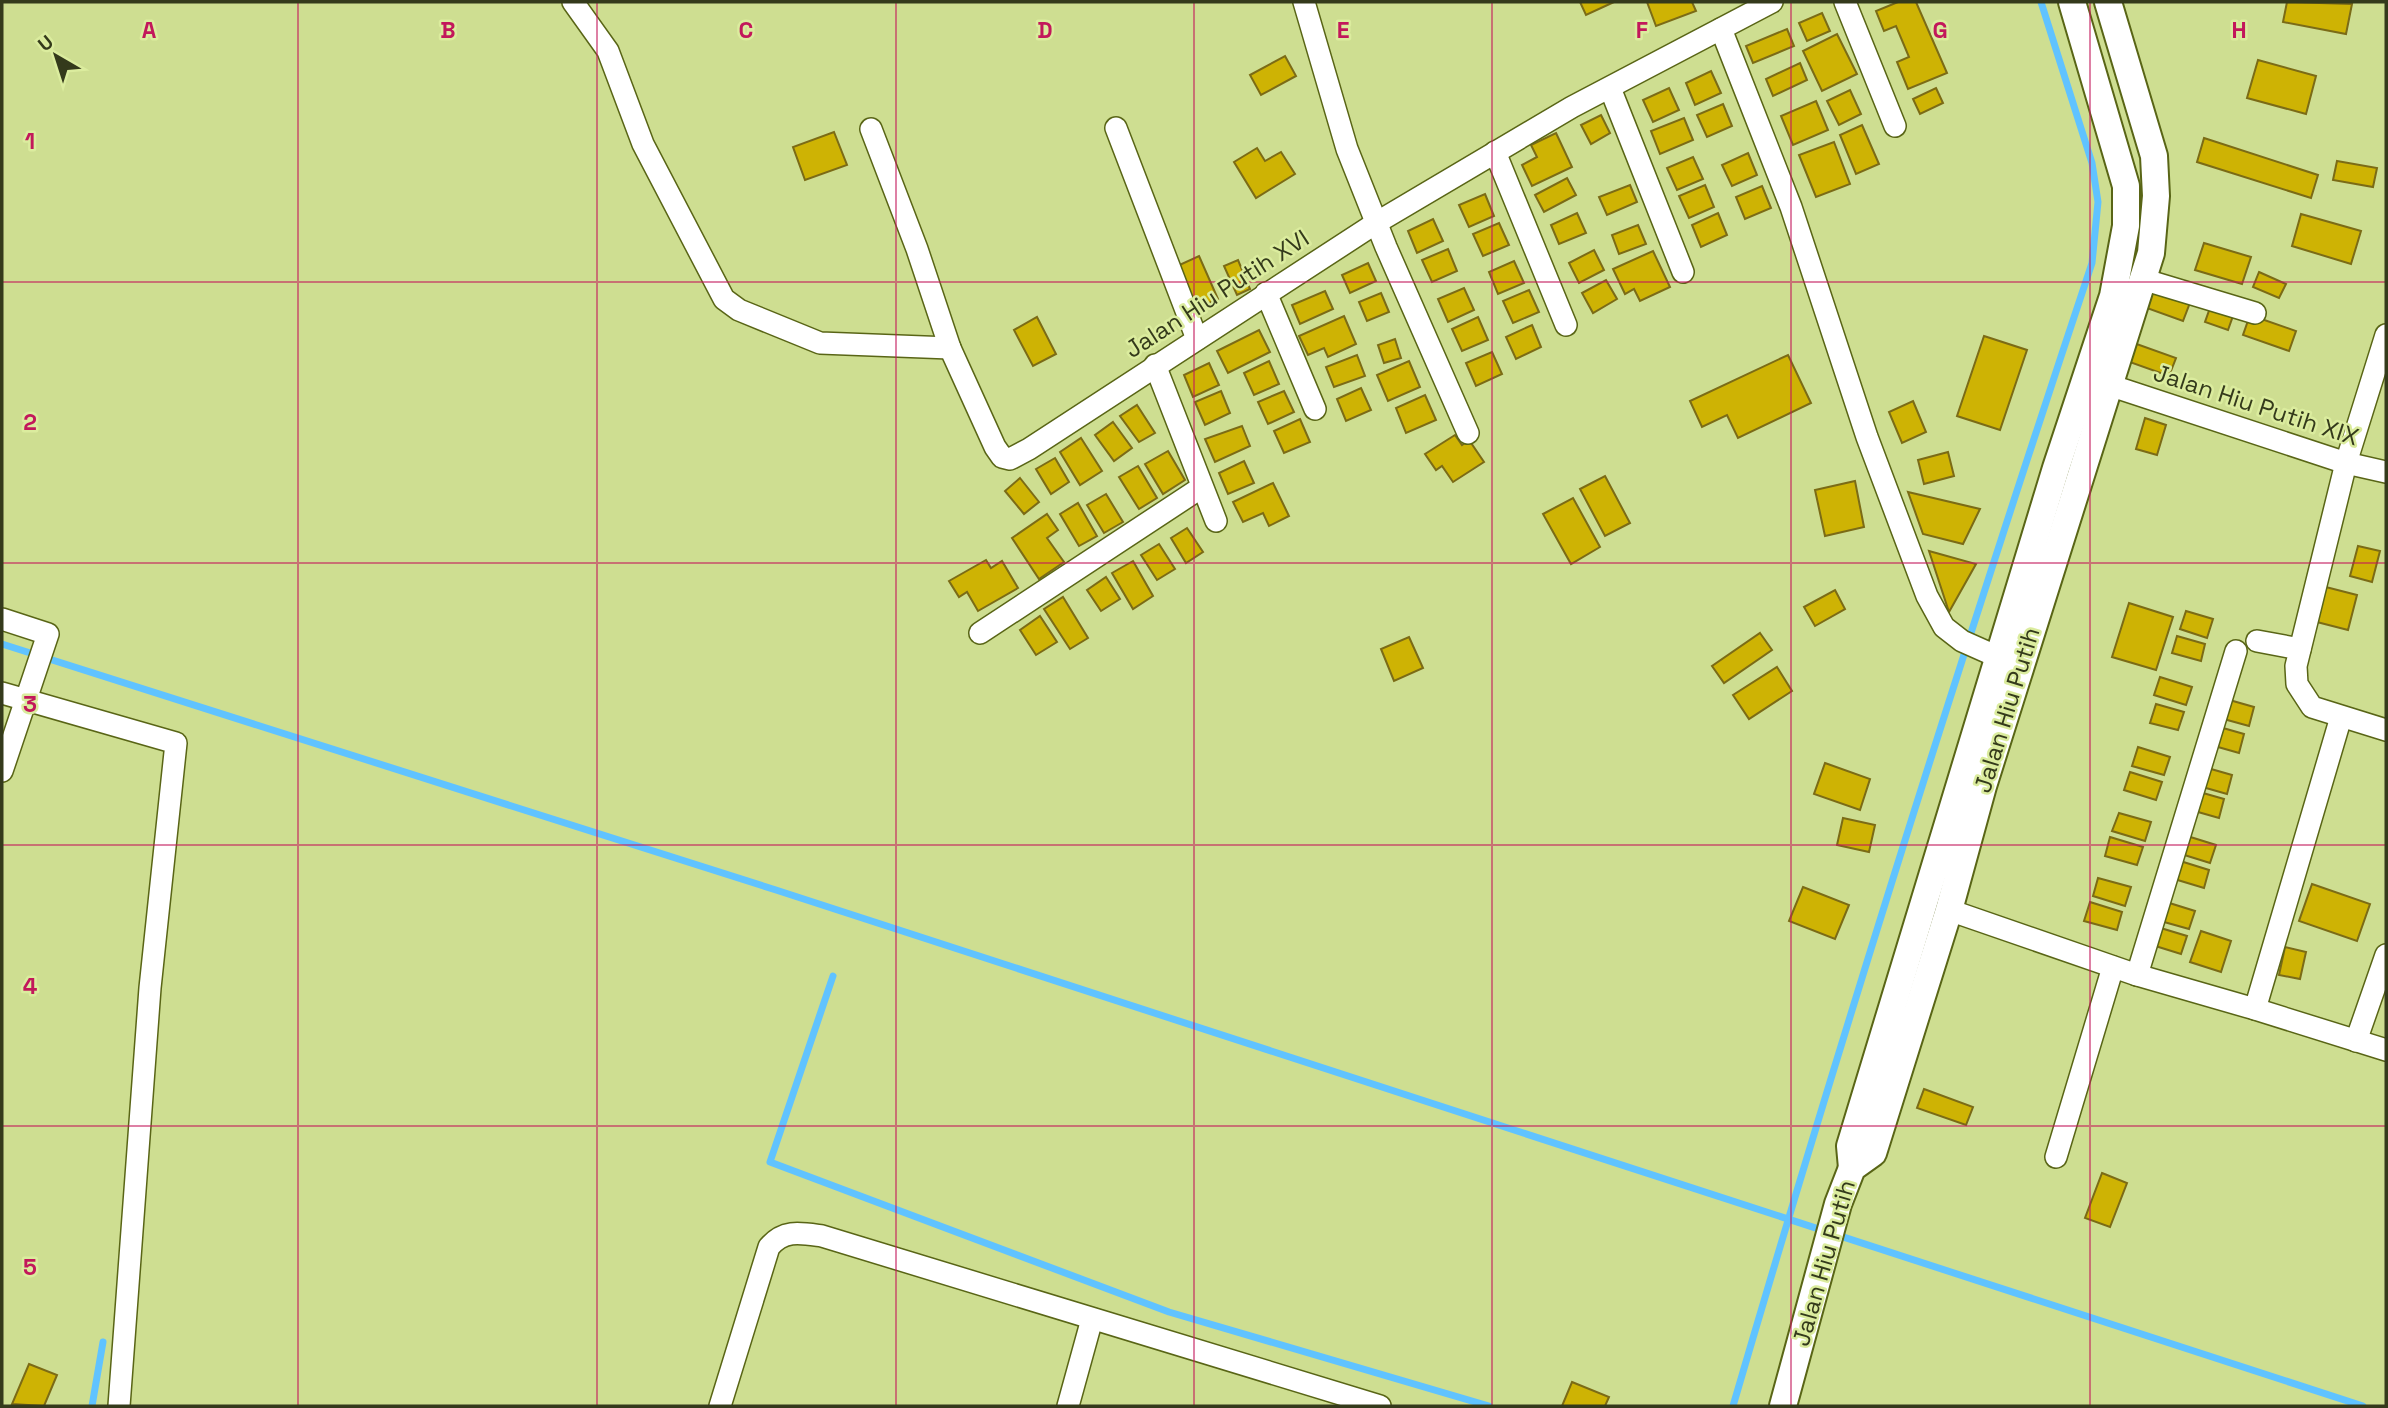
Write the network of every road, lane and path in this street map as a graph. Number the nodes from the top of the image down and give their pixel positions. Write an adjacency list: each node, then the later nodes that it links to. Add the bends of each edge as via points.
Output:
1 (573, 2): 21 (street, via 608,51 643,144 723,299 820,343)
2 (1304, 2): 13 (street, via 1347,149)
3 (1772, 2): 7 (street, Jalan Hiu Putih XVI)
4 (1845, 2): 9 (street)
5 (2072, 2): 29 (street, via 2120,162 2127,208 2113,296)
6 (2109, 2): 15 (street, Jalan Hiu Putih, via 2155,165 2156,218)
7 (1721, 29): 8 (street, Jalan Hiu Putih XVI); 36 (street, via 1791,207 1867,437 1927,596 1944,627)
8 (1610, 88): 12 (street, Jalan Hiu Putih XVI); 14 (street)
9 (1895, 126)
10 (1116, 128): 20 (street)
11 (871, 129): 21 (street, Jalan Hiu Putih XVI)
12 (1495, 152): 13 (street, Jalan Hiu Putih XVI); 18 (street)
13 (1376, 223): 16 (street, Jalan Hiu Putih XVI); 25 (street)
14 (1683, 272)
15 (2143, 279): 17 (street); 23 (street, Jalan Hiu Putih)
16 (1266, 293): 20 (street, Jalan Hiu Putih XVI); 24 (street)
17 (2255, 313)
18 (1566, 326)
19 (2386, 335): 26 (street)
20 (1198, 339): 22 (street, Jalan Hiu Putih XVI)
21 (950, 348): 22 (street, Jalan Hiu Putih XVI, via 995,447 1010,459)
22 (1156, 365): 28 (street)
23 (2109, 385): 26 (street, Jalan Hiu Putih XIX); 29 (street, Jalan Hiu Putih)
24 (1315, 409)
25 (1468, 433)
26 (2346, 463): 27 (street, Jalan Hiu Putih XIX); 34 (street)
27 (2386, 472)
28 (1202, 487): 30 (street); 32 (street)
29 (2056, 511): 36 (street); 42 (street, Jalan Hiu Putih)
30 (1216, 521)
31 (2, 619): 38 (street, via 48,634)
32 (980, 633)
33 (2257, 641): 34 (street)
34 (2300, 649): 39 (street, via 2297,684 2305,698 2312,707)
35 (2236, 651): 45 (street)
36 (1998, 657): 50 (street, via 1850,1146)
37 (2, 693): 38 (street)
38 (26, 700): 41 (street); 52 (street, via 176,743 150,988)
39 (2341, 717): 40 (street); 46 (street)
40 (2386, 730)
41 (2, 771)
42 (1949, 910): 44 (street); 50 (street, Jalan Hiu Putih, via 1873,1153)
43 (2386, 955): 47 (street)
44 (2113, 967): 45 (street); 49 (street)
45 (2137, 975): 46 (street)
46 (2255, 1009): 47 (street)
47 (2356, 1041): 48 (street)
48 (2386, 1050)
49 (2056, 1157)
50 (1852, 1168): 56 (street, Jalan Hiu Putih, via 1836,1210)
51 (1091, 1319): 53 (street, via 822,1236 792,1232 769,1247); 54 (street); 55 (street)
52 (118, 1406)
53 (720, 1406)
54 (1068, 1406)
55 (1380, 1406)
56 (1783, 1406)

